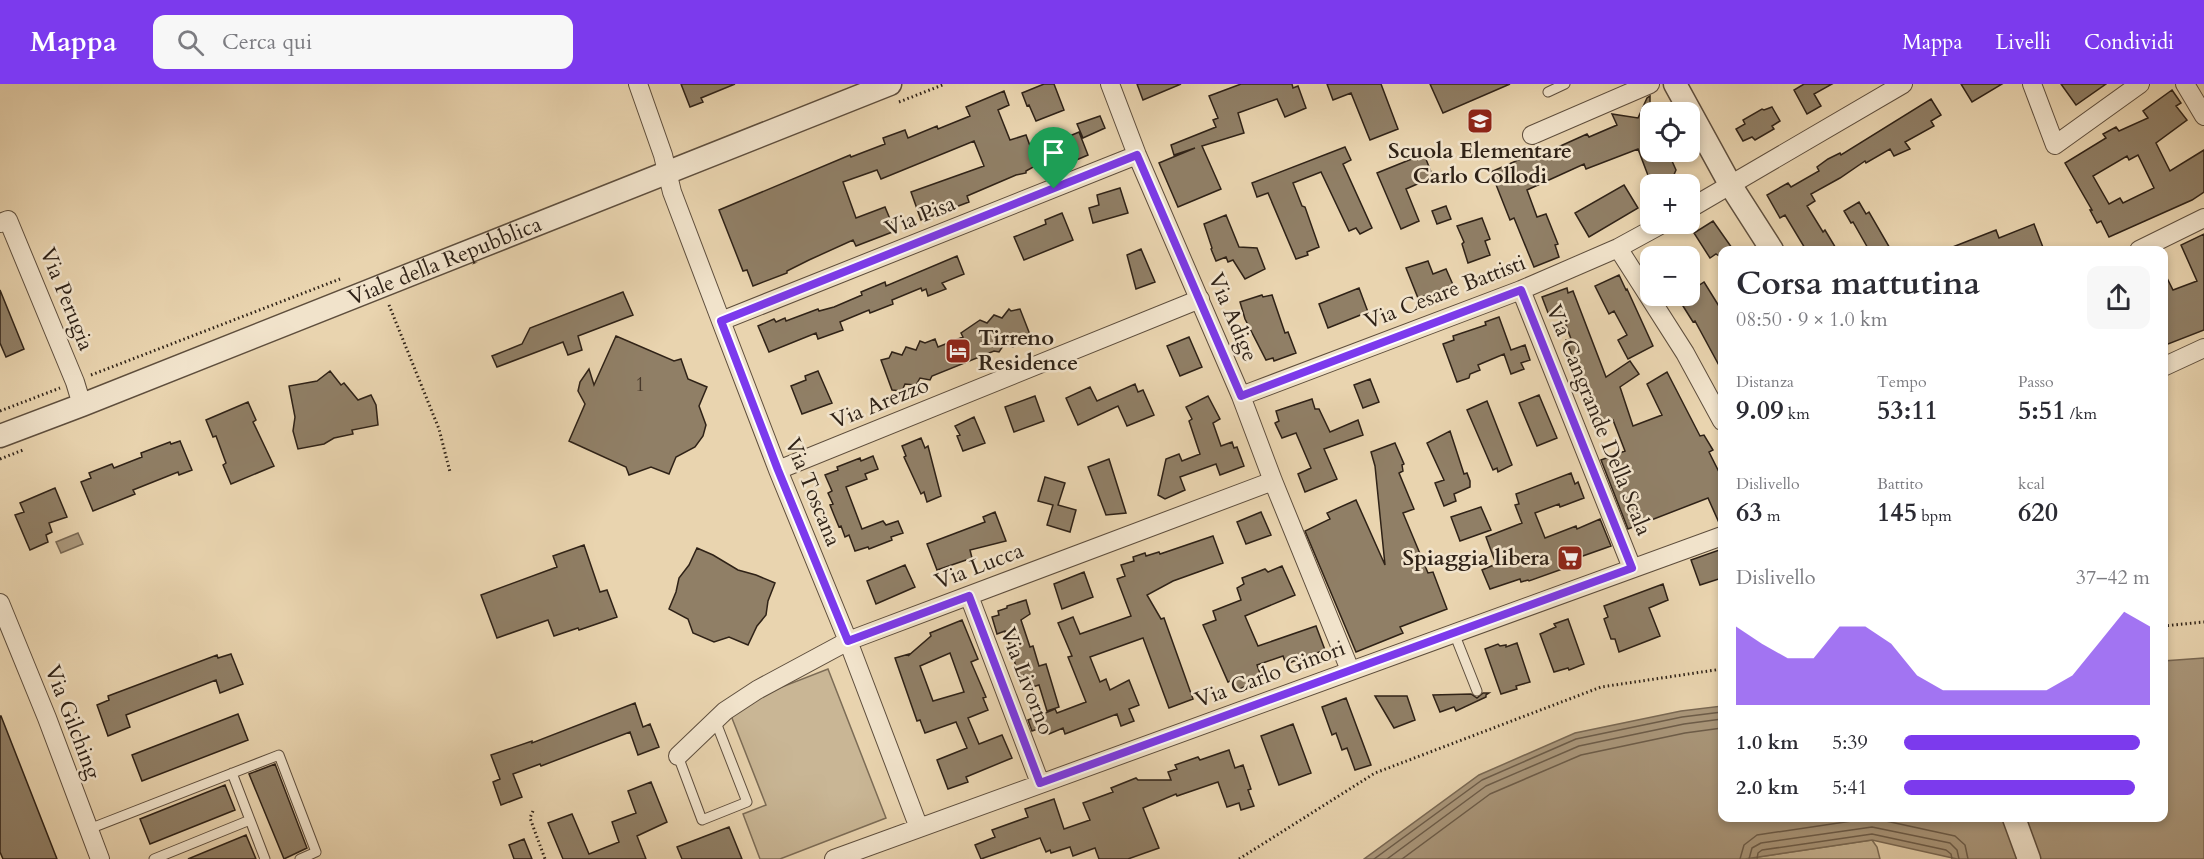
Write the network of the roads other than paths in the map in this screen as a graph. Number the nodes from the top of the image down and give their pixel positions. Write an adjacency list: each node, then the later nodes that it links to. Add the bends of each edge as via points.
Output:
1 (638, 84): 15 (street, Via Toscana)
2 (890, 84): 15 (street, Viale della Repubblica)
3 (1110, 84): 14 (street, Via Adige)
4 (1565, 84): 11 (lane)
5 (1650, 84): 13 (street)
6 (1675, 84): 16 (street)
7 (1903, 84): 16 (street)
8 (2032, 84): 9 (street, via 2055,145)
9 (2140, 84)
10 (2185, 84): 12 (street)
11 (1548, 92)
12 (2204, 116)
13 (1532, 135)
14 (1137, 155): 25 (street, Via Adige); 26 (street, Via Pisa)
15 (667, 172): 26 (street, Via Toscana); 30 (street, Viale della Repubblica)
16 (1731, 186): 17 (street); 21 (street)
17 (1700, 203)
18 (2204, 218): 22 (street)
19 (0, 223): 30 (street, Via Perugia, via 8,220)
20 (1644, 234): 23 (street, Via Cesare Battisti)
21 (1769, 246)
22 (2147, 246)
23 (1618, 248): 24 (street, Via Cesare Battisti); 31 (street, via 1685,353)
24 (1521, 290): 29 (street, Via Cesare Battisti); 36 (street, Via Cangrande Della Scala)
25 (1200, 299): 29 (street, Via Adige); 33 (street, Via Arezzo)
26 (721, 321): 33 (street, Via Toscana)
27 (2204, 348): 28 (street)
28 (2168, 365)
29 (1241, 396): 34 (street, Via Adige)
30 (82, 405): 32 (street, Viale della Repubblica)
31 (1718, 414)
32 (0, 436)
33 (778, 470): 40 (street, Via Toscana)
34 (1273, 481): 37 (street, Via Lucca); 41 (street, Via Adige)
35 (1718, 537): 36 (street, Via Carlo Ginori)
36 (1632, 568): 39 (street, Via Carlo Ginori)
37 (969, 596): 40 (street, Via Lucca); 46 (street, Via Livorno)
38 (0, 603): 50 (street, Via Gilching)
39 (1454, 633): 41 (street, Via Carlo Ginori); 42 (lane)
40 (848, 641): 43 (street, Via Lucca, via 758,690); 49 (street, Via Toscana)
41 (1350, 670): 46 (street, Via Carlo Ginori)
42 (1477, 691)
43 (715, 720): 44 (street, Via Lucca); 44 (lane, Via Lucca, via 747,802 702,820)
44 (678, 756)
45 (232, 774): 47 (lane); 50 (lane); 54 (lane, via 279,755 316,852)
46 (1040, 783): 49 (street, Via Carlo Ginori)
47 (250, 820): 52 (lane); 53 (lane)
48 (2015, 822): 56 (street)
49 (919, 828): 55 (street, Via Carlo Ginori)
50 (89, 830): 51 (street, Via Gilching)
51 (100, 859)
52 (154, 859)
53 (265, 859)
54 (300, 859)
55 (834, 859)
56 (2029, 859)

